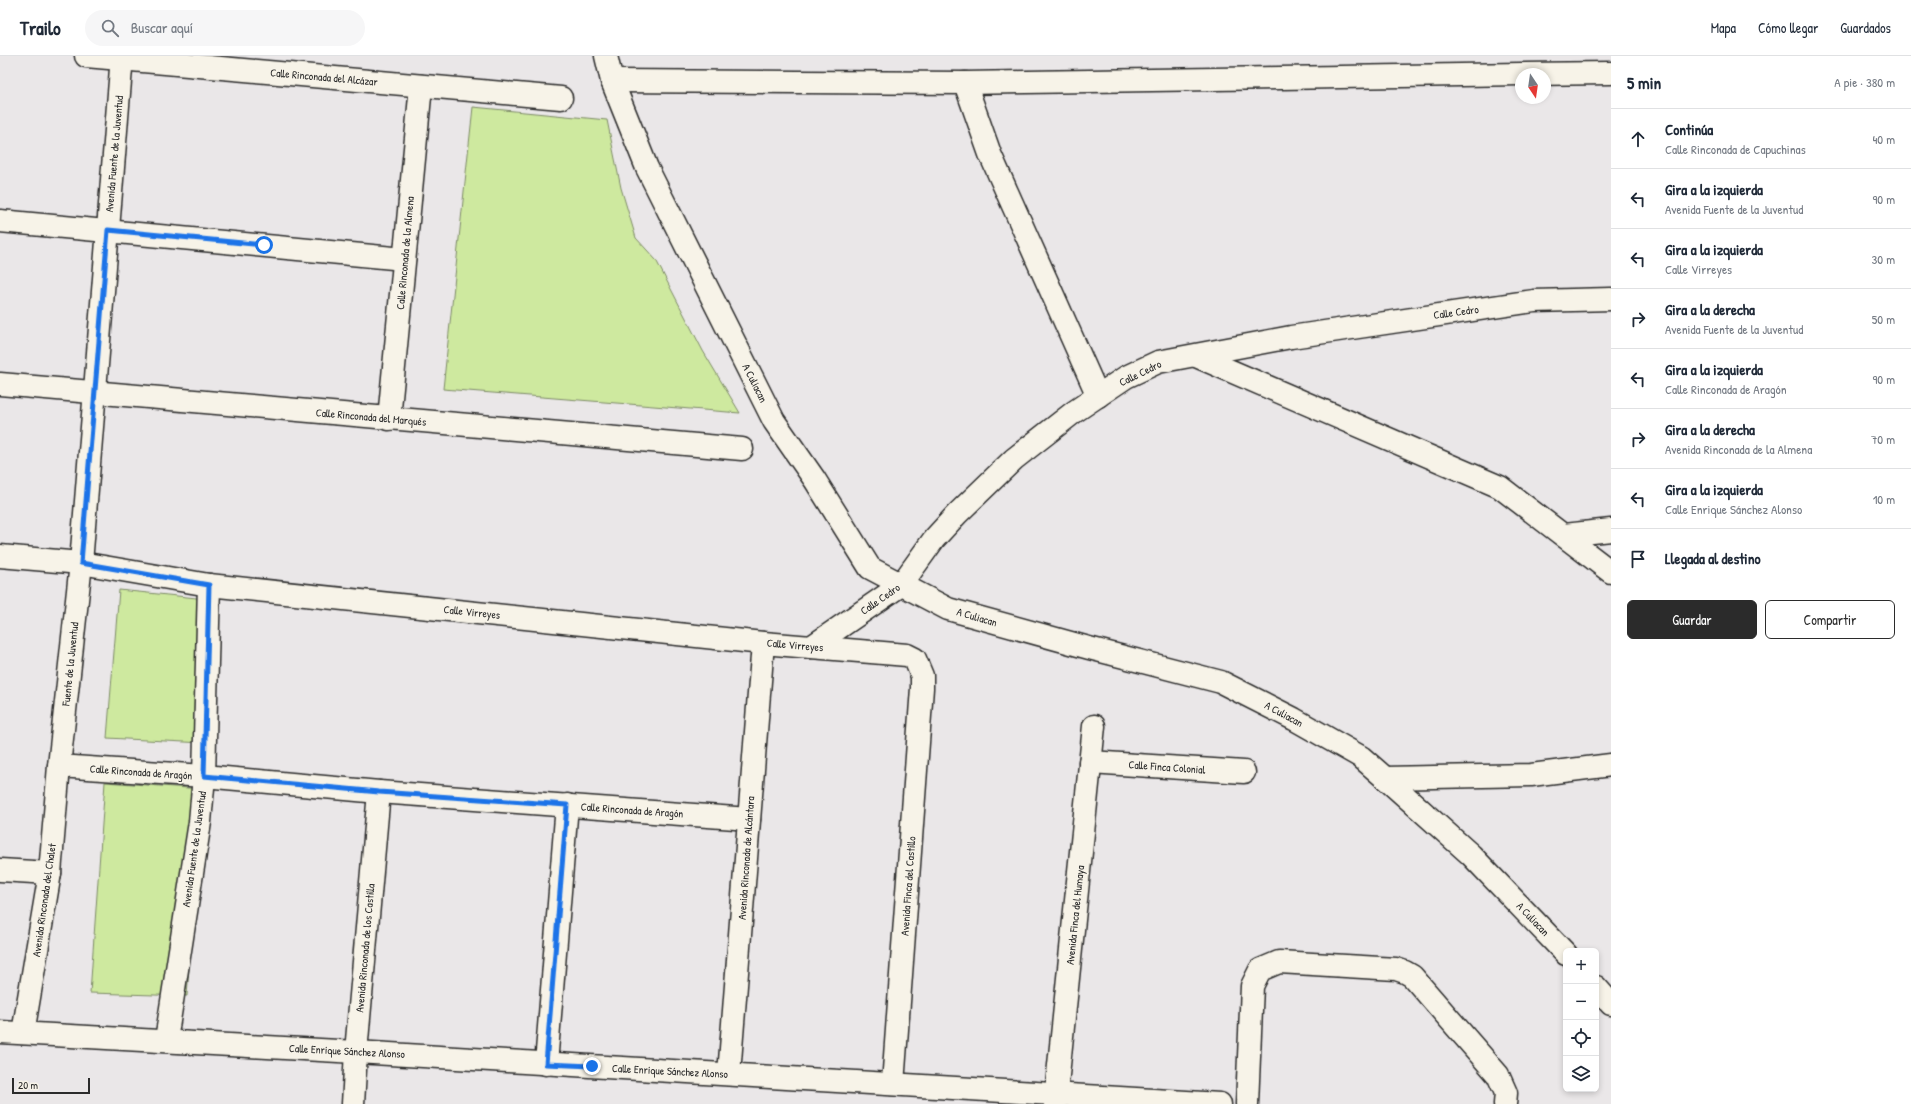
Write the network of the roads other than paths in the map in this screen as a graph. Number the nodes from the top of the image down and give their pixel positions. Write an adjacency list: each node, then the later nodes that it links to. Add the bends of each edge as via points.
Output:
1 (86, 56): 3 (street, Calle Rinconada del Alcázar)
2 (606, 56): 7 (street, A Culiacan)
3 (121, 58): 9 (street, Calle Rinconada del Alcázar); 12 (street, Avenida Fuente de la Juventud)
4 (1510, 68): 8 (street)
5 (1611, 73): 6 (street)
6 (1551, 74)
7 (612, 81): 8 (street); 27 (street, A Culiacan, via 647,168 774,421 815,480 870,568)
8 (965, 83): 18 (street, via 990,154)
9 (421, 86): 10 (street, Calle Rinconada del Alcázar); 13 (street, Calle Rinconada de la Almena)
10 (561, 98)
11 (0, 221): 12 (street)
12 (108, 230): 13 (street); 17 (street, Avenida Fuente de la Juventud)
13 (404, 259): 19 (street, Calle Rinconada de la Almena)
14 (1611, 299): 15 (street, Calle Cedro, via 1534,301 1291,337)
15 (1196, 356): 18 (street, Calle Cedro, via 1158,362 1126,377); 22 (street, via 1500,487)
16 (0, 384): 17 (street, Calle Rinconada del Marqués)
17 (94, 392): 19 (street, Calle Rinconada del Marqués); 24 (street, Avenida Fuente de la Juventud)
18 (1098, 396): 27 (street, Calle Cedro, via 1014,459 934,539)
19 (389, 419): 20 (street, Calle Rinconada del Marqués)
20 (742, 449)
21 (1611, 530): 22 (street)
22 (1564, 536): 25 (street)
23 (0, 556): 24 (street, Calle Virreyes)
24 (81, 563): 26 (street, Calle Virreyes); 34 (street, Fuente de la Juventud)
25 (1611, 572)
26 (209, 585): 28 (street, Calle Virreyes); 36 (street, Avenida Fuente de la Juventud)
27 (901, 585): 29 (street, Calle Cedro); 37 (street, A Culiacan, via 948,608 1221,682 1361,757)
28 (763, 643): 29 (street, Calle Virreyes); 40 (street, Avenida Rinconada de Alcántara)
29 (811, 647): 30 (street, Calle Virreyes, via 908,655 915,659 920,668)
30 (922, 688): 52 (street, Avenida Finca del Castillo)
31 (1094, 726): 32 (street, Avenida Finca del Humaya)
32 (1090, 762): 35 (street, Calle Finca Colonial); 53 (street, Avenida Finca del Humaya)
33 (1611, 765): 37 (street, via 1531,775)
34 (59, 766): 36 (street, Calle Rinconada de Aragón); 42 (street, Avenida Rinconada del Chalet)
35 (1244, 772)
36 (204, 776): 38 (street, Calle Rinconada de Aragón); 48 (street, Avenida Fuente de la Juventud, via 200,822)
37 (1385, 778): 43 (street, A Culiacan, via 1471,855)
38 (379, 792): 39 (street, Calle Rinconada de Aragón); 49 (street, Avenida Rinconada de los Castilla)
39 (567, 805): 40 (street, Calle Rinconada de Aragón); 50 (street)
40 (749, 819): 51 (street, Avenida Rinconada de Alcántara)
41 (0, 870): 42 (street)
42 (50, 873): 47 (street, Avenida Rinconada del Chalet)
43 (1563, 951)
44 (1599, 990): 45 (street)
45 (1611, 1004)
46 (0, 1032): 47 (street, Calle Enrique Sánchez Alonso)
47 (23, 1034): 48 (street, Calle Enrique Sánchez Alonso)
48 (166, 1040): 49 (street, Calle Enrique Sánchez Alonso)
49 (356, 1052): 50 (street, Calle Enrique Sánchez Alonso); 54 (street, Avenida Rinconada de los Castilla)
50 (546, 1064): 51 (street, Calle Enrique Sánchez Alonso)
51 (729, 1074): 52 (street, Calle Enrique Sánchez Alonso)
52 (893, 1084): 53 (street, Calle Enrique Sánchez Alonso)
53 (1056, 1099): 55 (street, Calle Enrique Sánchez Alonso)
54 (354, 1104)
55 (1220, 1104)
56 (1247, 1104): 57 (street, via 1252,986 1260,970 1279,962 1396,969 1412,976 1498,1075 1506,1093)
57 (1505, 1104)

